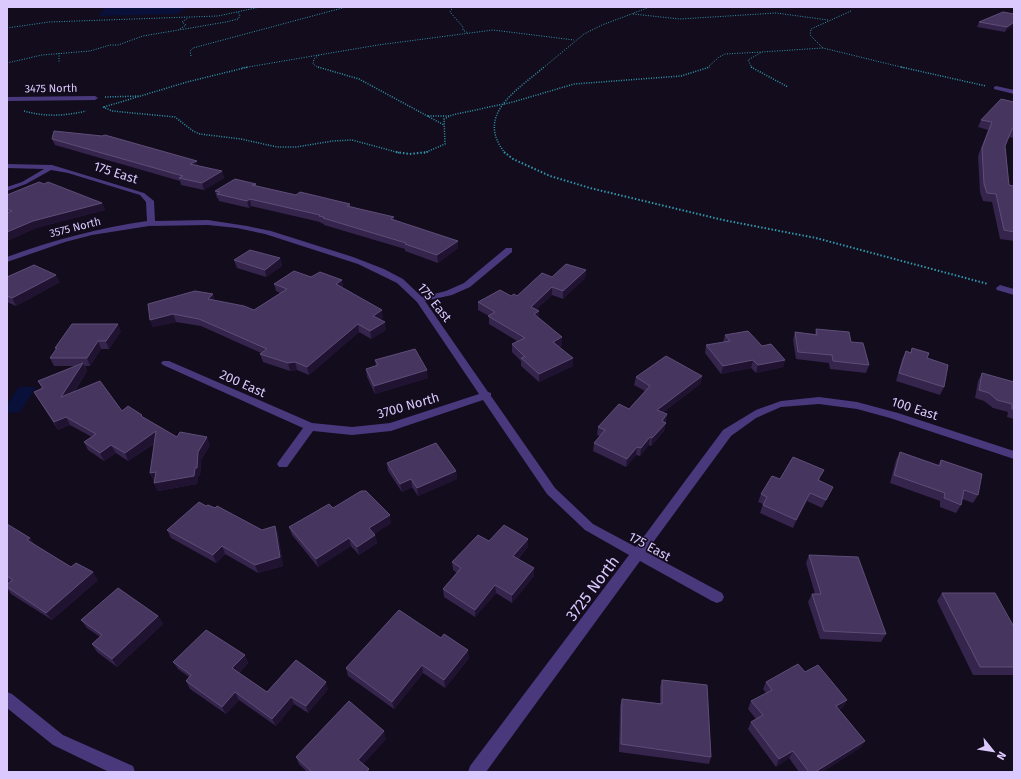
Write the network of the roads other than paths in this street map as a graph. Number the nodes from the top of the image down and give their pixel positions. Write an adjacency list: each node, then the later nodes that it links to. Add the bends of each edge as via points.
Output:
1 (996, 88): 2 (street)
2 (1014, 92)
3 (95, 98): 4 (street, 3475 North)
4 (7, 99)
5 (7, 166): 6 (street, 175 East)
6 (52, 168): 7 (street); 8 (street, 175 East, via 70,171 142,194 150,201)
7 (7, 189)
8 (151, 222): 10 (street, 3575 North, via 96,232); 13 (street, 175 East, via 213,222 266,232 371,266 401,282)
9 (509, 250): 13 (street, via 467,285 449,293)
10 (7, 260)
11 (1000, 288): 12 (street)
12 (1014, 292)
13 (420, 300): 15 (street, 175 East)
14 (166, 363): 17 (street, 200 East)
15 (487, 395): 17 (street, 3700 North, via 391,427 352,431); 20 (street, 175 East, via 551,490 589,527)
16 (804, 402): 18 (street, 100 East, via 842,403 880,411); 20 (street, 3725 North, via 780,404 752,416 728,434)
17 (310, 426): 19 (street)
18 (1014, 455)
19 (283, 464)
20 (638, 554): 21 (street, 175 East); 24 (street, 3725 North)
21 (717, 597)
22 (7, 700): 23 (street, via 58,740)
23 (127, 772)
24 (476, 772)

